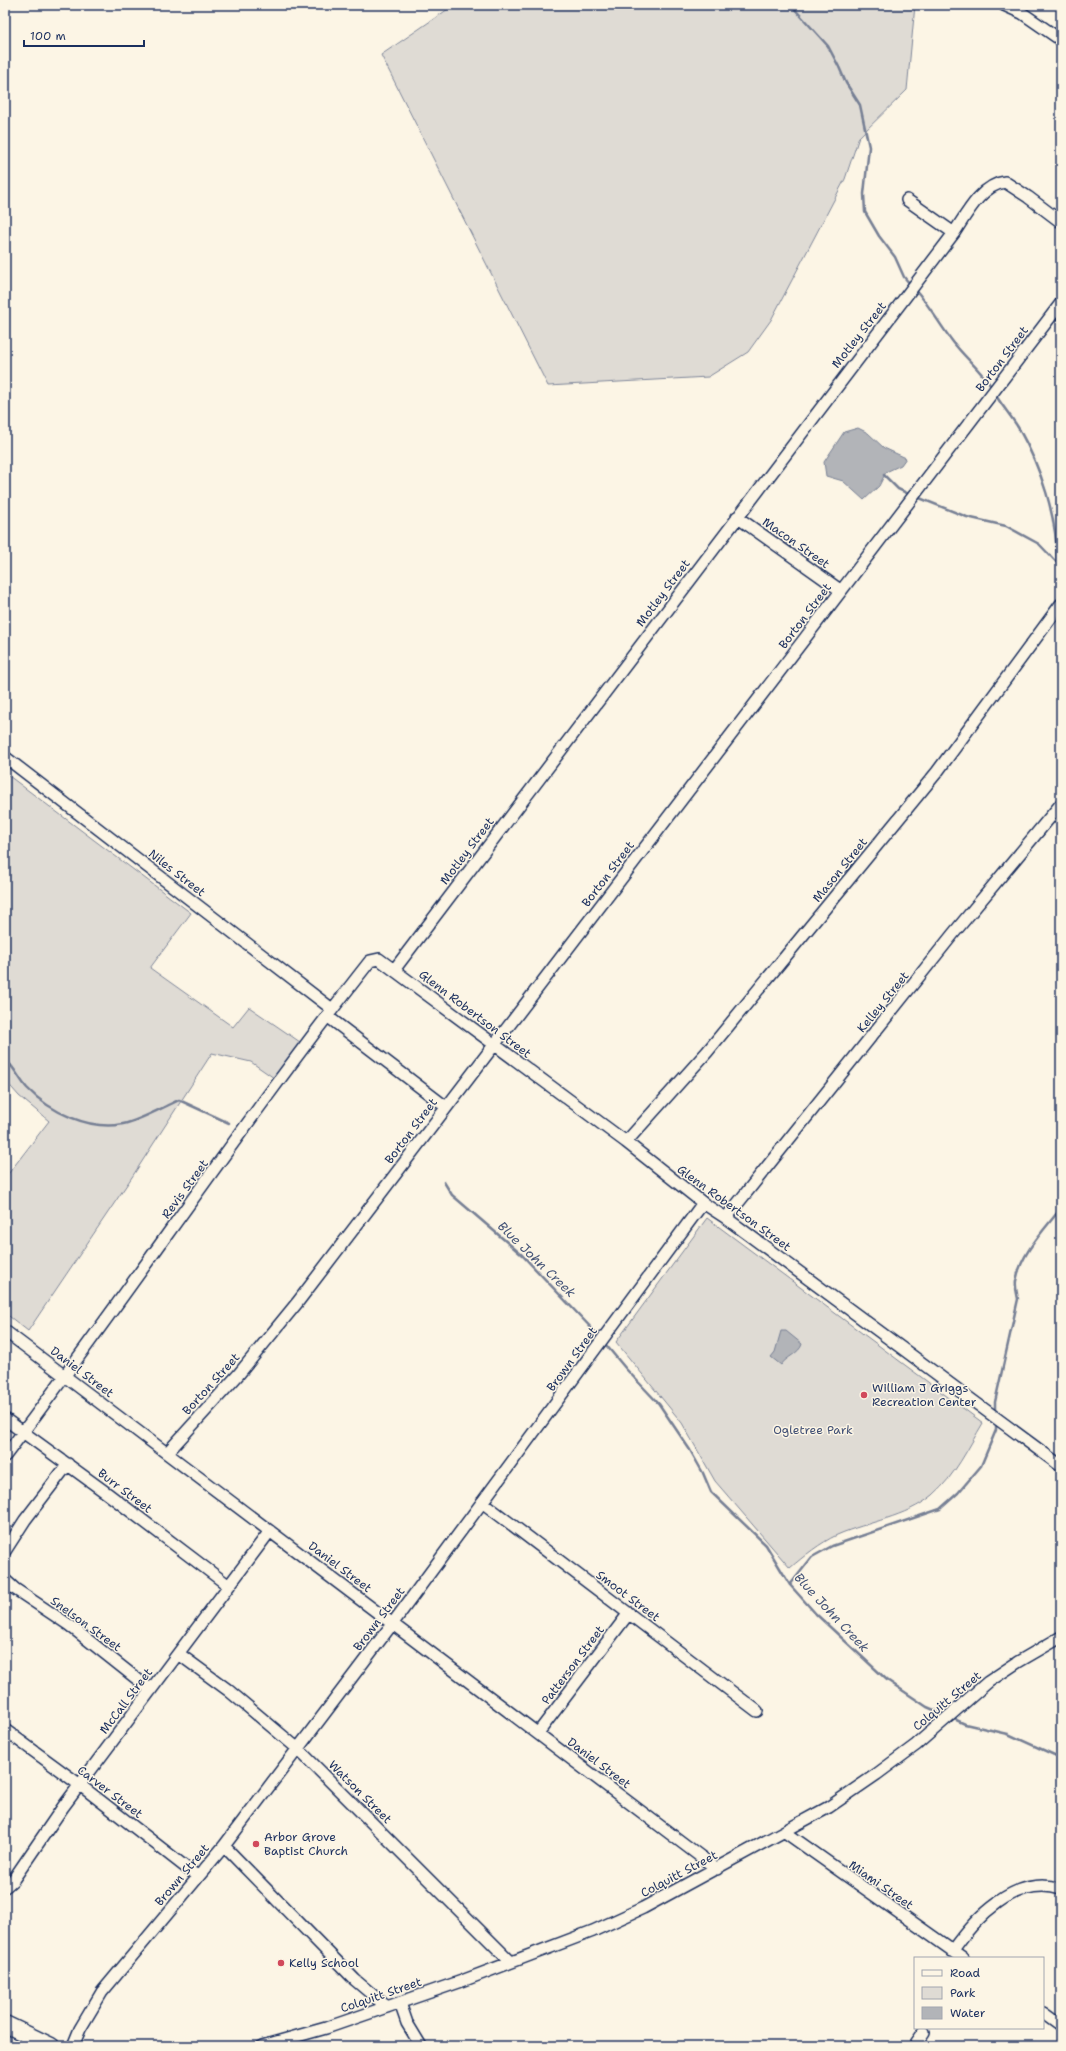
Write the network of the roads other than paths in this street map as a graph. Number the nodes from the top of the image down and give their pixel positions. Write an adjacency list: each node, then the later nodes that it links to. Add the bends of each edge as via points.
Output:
1 (1004, 5): 2 (street, via 1022,13)
2 (1061, 40)
3 (907, 200): 5 (street)
4 (1061, 222): 5 (street, Motley Street, via 1005,182 996,183 974,204)
5 (954, 233): 7 (street, Motley Street)
6 (1061, 303): 8 (street, Borton Street)
7 (736, 517): 8 (street, Macon Street); 12 (street, Motley Street)
8 (840, 590): 14 (street, Borton Street)
9 (1061, 604): 16 (street, Mason Street, via 937,772 707,1052)
10 (5, 757): 13 (street, Niles Street)
11 (1061, 804): 18 (street, Kelley Street, via 948,940)
12 (394, 970): 13 (street, Revis Street, via 379,959 370,961); 14 (street, Glenn Robertson Street)
13 (330, 1013): 15 (street, Niles Street); 20 (street, Revis Street)
14 (494, 1045): 15 (street, Borton Street); 16 (street, Glenn Robertson Street)
15 (446, 1106): 23 (street, Borton Street, via 292,1308 238,1375)
16 (626, 1142): 17 (street, Glenn Robertson Street)
17 (703, 1203): 18 (street, Glenn Robertson Street); 27 (street, Brown Street)
18 (726, 1218): 26 (street, Glenn Robertson Street)
19 (5, 1331): 20 (street, Daniel Street)
20 (66, 1376): 22 (street, Revis Street); 23 (street, Daniel Street)
21 (5, 1419): 22 (street, Burr Street)
22 (23, 1432): 24 (street, Revis Street); 25 (street, Burr Street)
23 (167, 1453): 28 (street, Daniel Street)
24 (5, 1456)
25 (68, 1464): 29 (street); 31 (street, Burr Street)
26 (1061, 1466)
27 (482, 1502): 32 (street, Smoot Street); 33 (street, Brown Street)
28 (270, 1531): 31 (street, McCall Street); 33 (street, Daniel Street)
29 (5, 1551)
30 (5, 1580): 36 (street, Snelson Street, via 69,1625)
31 (229, 1586): 35 (street, McCall Street)
32 (629, 1613): 37 (street, Smoot Street); 39 (street, Patterson Street)
33 (393, 1623): 39 (street, Daniel Street); 40 (street, Brown Street)
34 (1061, 1636): 42 (street, Colquitt Street, via 988,1682 916,1745 877,1774 829,1807)
35 (179, 1654): 36 (street, McCall Street); 40 (street, Watson Street, via 228,1690)
36 (151, 1690): 41 (street, McCall Street)
37 (757, 1711)
38 (5, 1730): 41 (street, Carver Street)
39 (538, 1733): 44 (street, Daniel Street)
40 (297, 1748): 43 (street, Brown Street); 50 (street, Watson Street)
41 (80, 1785): 45 (street, Carver Street); 46 (street, McCall Street)
42 (785, 1832): 44 (street, Colquitt Street); 48 (street, Miami Street)
43 (224, 1846): 45 (street, Brown Street); 52 (street, via 355,1980)
44 (717, 1868): 50 (street, Colquitt Street, via 643,1908 593,1931)
45 (197, 1876): 58 (street, Brown Street, via 102,1992)
46 (5, 1887)
47 (1061, 1889): 48 (street, via 1041,1886 1002,1898 963,1934)
48 (952, 1951): 49 (street, Miami Street)
49 (961, 1957)
50 (511, 1962): 51 (street, Colquitt Street)
51 (400, 2003): 52 (street, Colquitt Street); 60 (street, via 407,2024)
52 (387, 2007): 59 (street, Colquitt Street)
53 (1044, 2014): 55 (street)
54 (5, 2024): 57 (highway)
55 (1061, 2026)
56 (924, 2032): 61 (street)
57 (51, 2046)
58 (73, 2046)
59 (262, 2046)
60 (421, 2046)
61 (914, 2046)

